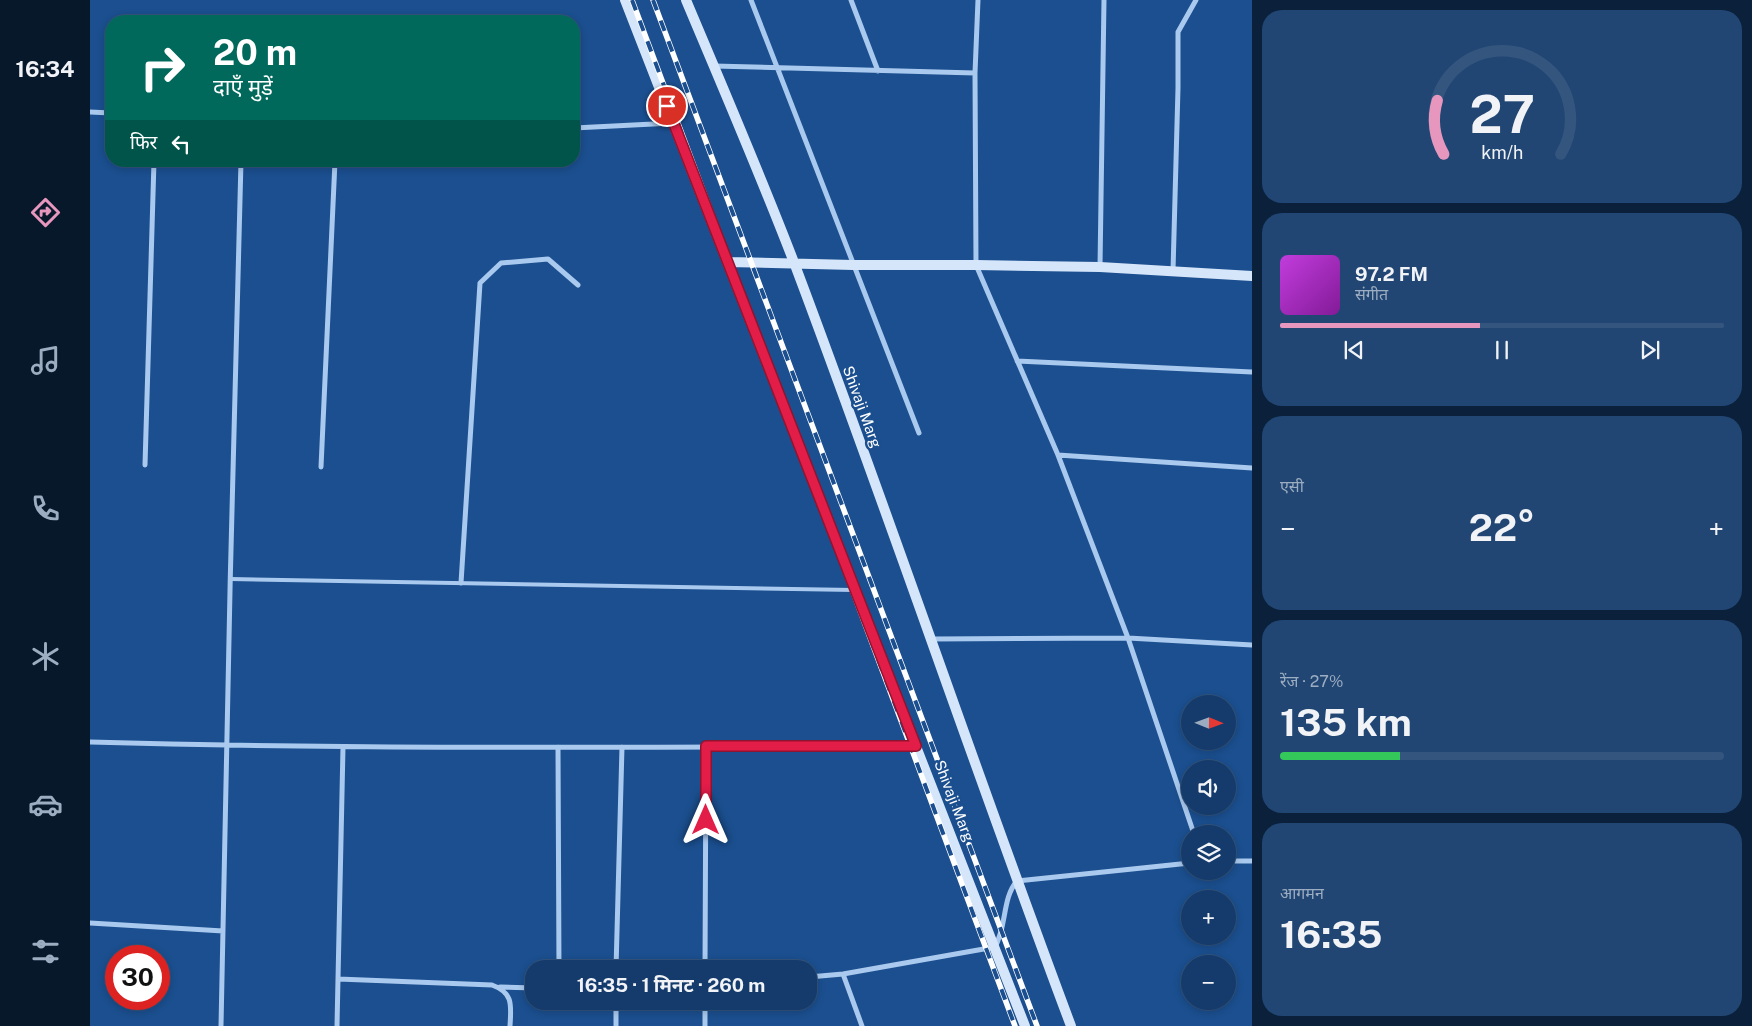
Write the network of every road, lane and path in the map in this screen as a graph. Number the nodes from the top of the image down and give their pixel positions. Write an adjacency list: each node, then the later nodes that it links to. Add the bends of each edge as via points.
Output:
1 (625, 0): 14 (main road, Shivaji Marg)
2 (686, 0): 8 (main road, Shivaji Marg)
3 (750, 0): 9 (street)
4 (851, 0): 10 (street)
5 (978, 0): 11 (street)
6 (1104, 0): 23 (street)
7 (1196, 0): 24 (street, via 1178,32)
8 (713, 66): 9 (street); 20 (main road, Shivaji Marg)
9 (776, 67): 10 (street); 21 (street)
10 (878, 71): 11 (street)
11 (975, 73): 22 (street)
12 (90, 112): 13 (street)
13 (105, 113)
14 (674, 123): 15 (street); 19 (main road, Shivaji Marg)
15 (580, 128)
16 (154, 167): 31 (street)
17 (241, 167): 34 (street)
18 (334, 167): 32 (street)
19 (728, 262): 20 (main road); 36 (main road, Shivaji Marg)
20 (794, 263): 21 (main road); 38 (main road, Shivaji Marg)
21 (853, 265): 22 (main road); 29 (street)
22 (976, 265): 23 (main road); 27 (street)
23 (1100, 267): 24 (main road)
24 (1173, 271): 25 (main road)
25 (1252, 276)
26 (578, 285): 35 (street, via 548,259 500,263 480,283)
27 (1017, 361): 28 (street); 30 (street)
28 (1252, 372)
29 (919, 434)
30 (1058, 455): 33 (street); 37 (street)
31 (146, 465)
32 (321, 467)
33 (1252, 468)
34 (231, 579): 35 (lane); 41 (street)
35 (461, 583): 36 (lane)
36 (855, 590): 43 (main road, Shivaji Marg)
37 (1128, 638): 38 (street); 39 (street); 47 (street)
38 (932, 640): 51 (main road, Shivaji Marg)
39 (1252, 645)
40 (90, 742): 41 (street)
41 (226, 746): 44 (street); 53 (street)
42 (706, 746): 43 (street); 46 (street); 57 (street)
43 (916, 746): 54 (main road, Shivaji Marg)
44 (343, 747): 45 (street); 60 (street)
45 (558, 747): 46 (street); 55 (street)
46 (622, 747): 56 (street)
47 (1191, 825)
48 (1252, 861): 49 (street)
49 (1236, 862)
50 (1181, 864): 51 (street)
51 (1017, 881): 54 (street, via 1011,887 1002,931); 72 (main road, Shivaji Marg)
52 (90, 923): 53 (street)
53 (223, 932): 65 (street)
54 (995, 947): 58 (street); 71 (main road, Shivaji Marg)
55 (560, 960)
56 (616, 960)
57 (705, 960)
58 (843, 974): 59 (street); 70 (street)
59 (817, 976)
60 (338, 978): 61 (street); 66 (street)
61 (497, 987): 62 (street); 67 (street, via 509,996)
62 (525, 988)
63 (616, 1010): 68 (street)
64 (705, 1010): 69 (street)
65 (221, 1026)
66 (337, 1026)
67 (510, 1026)
68 (616, 1026)
69 (705, 1026)
70 (862, 1026)
71 (1025, 1026)
72 (1071, 1026)

